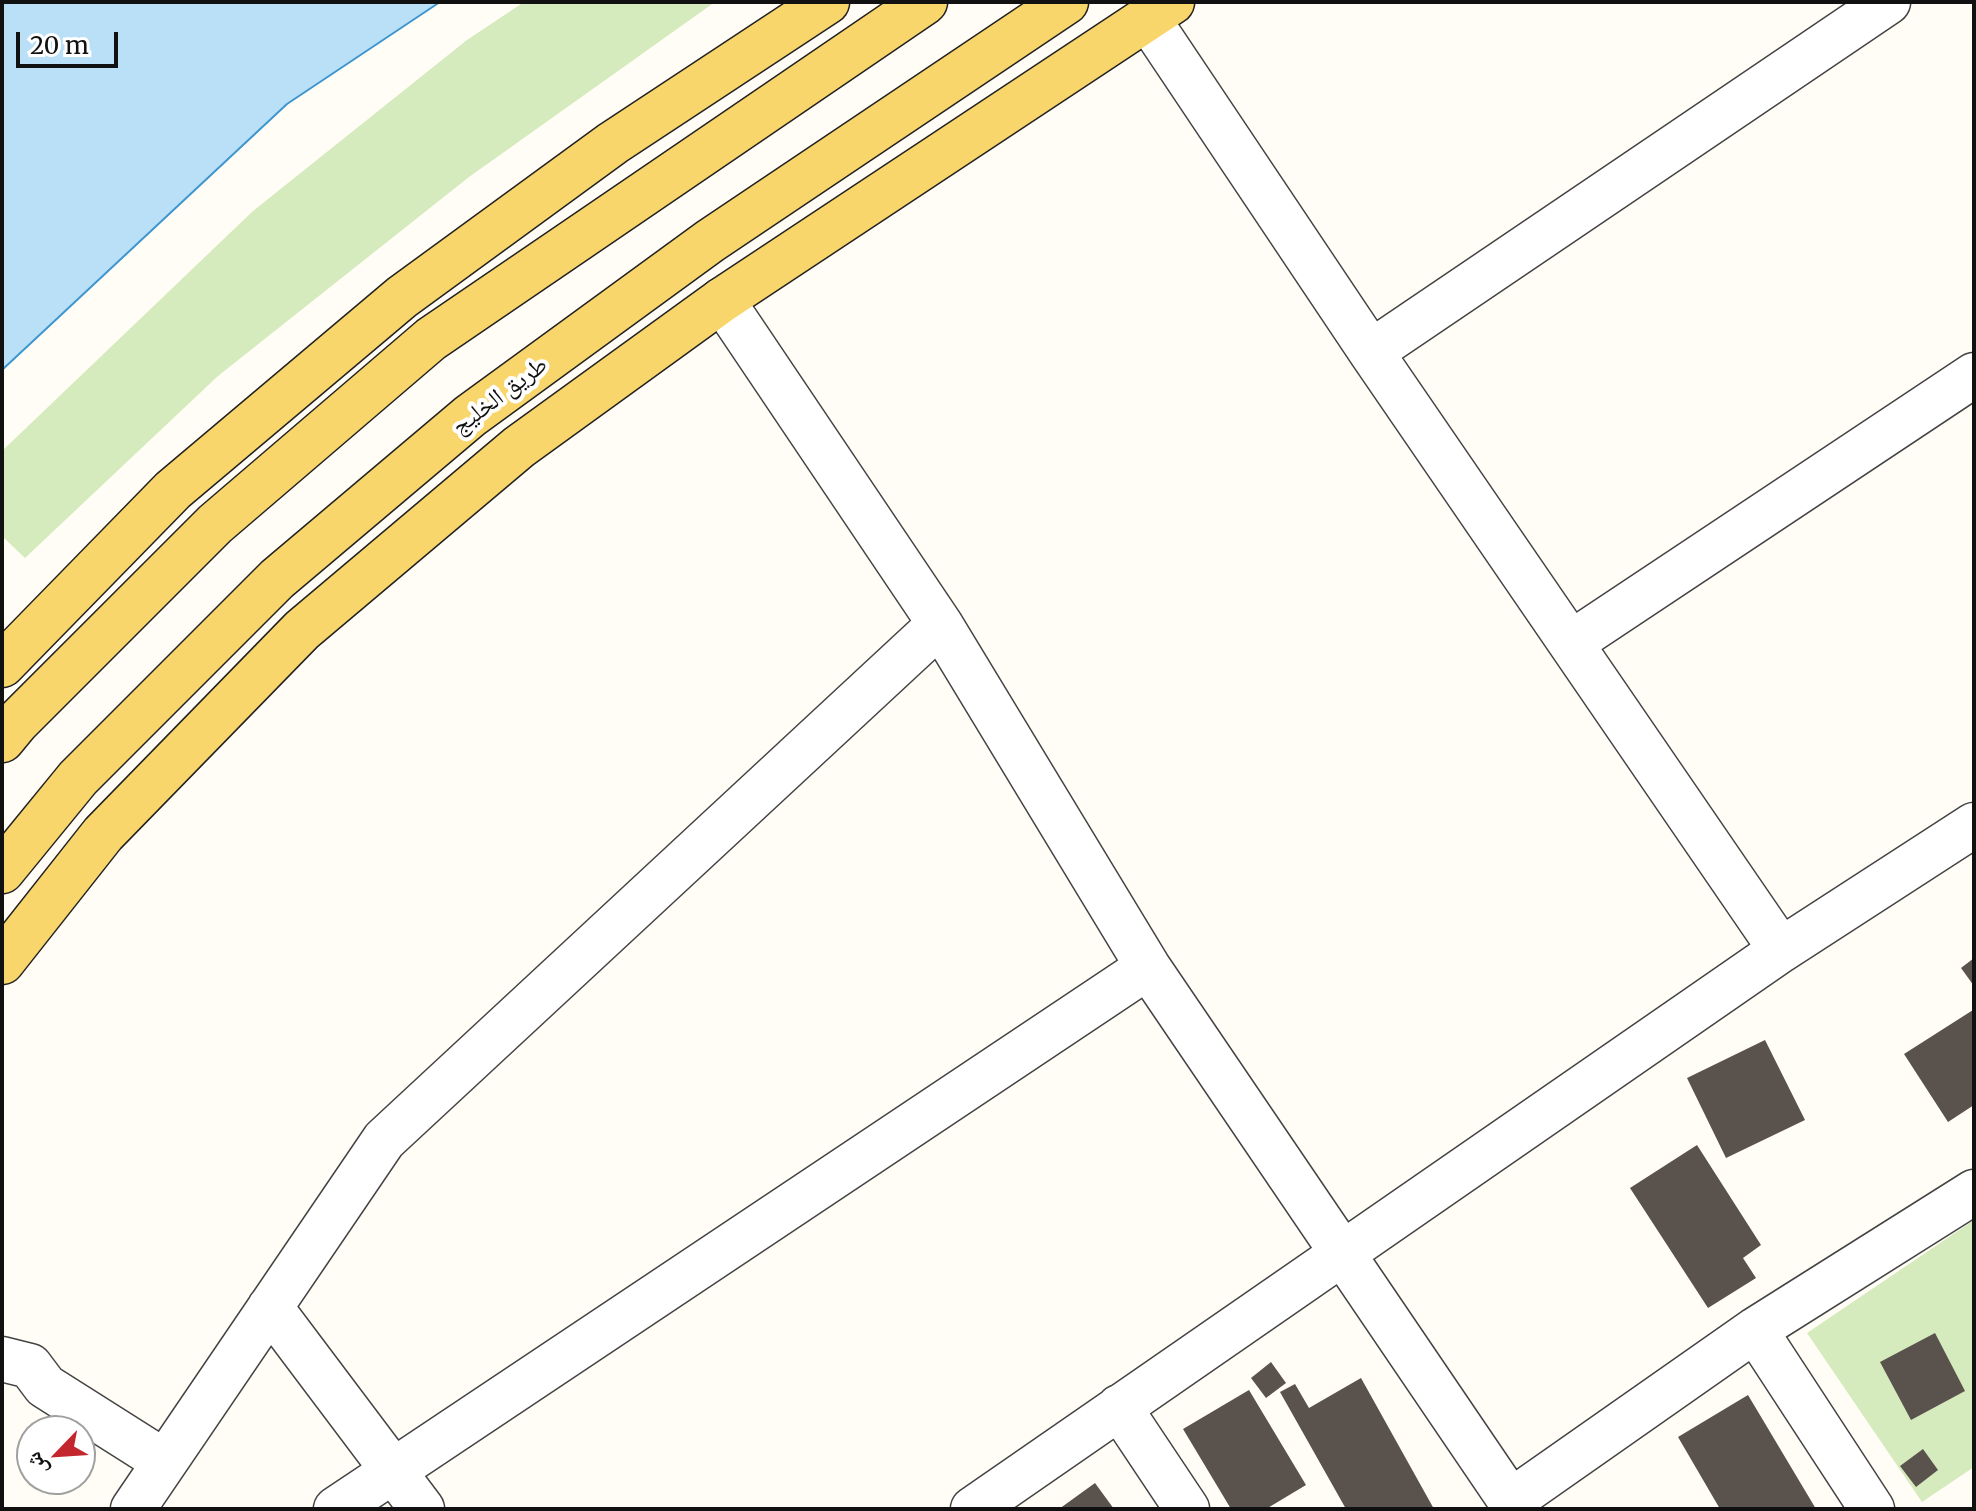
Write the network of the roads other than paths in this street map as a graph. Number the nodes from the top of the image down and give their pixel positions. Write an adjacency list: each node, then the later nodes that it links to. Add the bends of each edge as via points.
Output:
1 (925, 2): 6 (main road)
2 (1066, 2): 15 (main road, طريق الخليج, via 710,241 470,416 277,579 78,778)
3 (1888, 2): 8 (street)
4 (817, 9): 6 (main road); 12 (main road, via 613,143 402,297 173,490)
5 (1160, 11): 7 (main road); 8 (street)
6 (738, 129): 13 (main road, via 431,339 215,524)
7 (722, 300): 10 (street); 17 (main road, via 519,447 302,630 103,834)
8 (1371, 352): 11 (street)
9 (1974, 375): 11 (street)
10 (940, 624): 18 (street); 21 (street, via 384,1140)
11 (1571, 643): 16 (street)
12 (2, 665)
13 (2, 740)
14 (1974, 825): 16 (street)
15 (2, 871)
16 (1781, 950): 20 (street)
17 (2, 962)
18 (1148, 967): 20 (street); 26 (street)
19 (1974, 1192): 22 (street)
20 (1343, 1254): 24 (street); 27 (street)
21 (270, 1307): 25 (street); 26 (street)
22 (1755, 1330): 27 (street); 33 (street)
23 (2, 1359): 25 (street, via 30,1366 45,1386)
24 (1119, 1407): 31 (street); 32 (street)
25 (165, 1462): 28 (street)
26 (393, 1470): 29 (street); 30 (street)
27 (1514, 1505)
28 (133, 1509)
29 (336, 1509)
30 (422, 1509)
31 (973, 1509)
32 (1187, 1509)
33 (1872, 1509)

